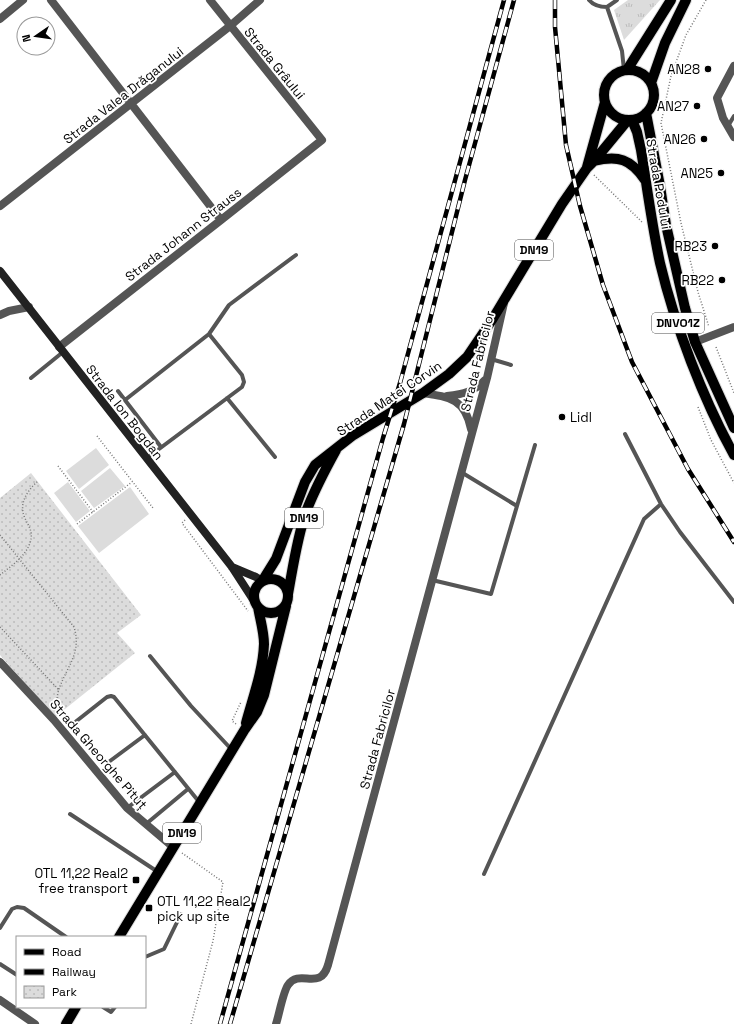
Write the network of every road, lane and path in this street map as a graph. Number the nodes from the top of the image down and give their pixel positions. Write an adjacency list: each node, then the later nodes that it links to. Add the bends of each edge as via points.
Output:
1 (24, 0): 11 (street)
2 (51, 0): 17 (street)
3 (210, 0): 12 (street, Strada Grâului)
4 (260, 0): 12 (street, Strada Valea Drăganului)
5 (589, 0): 10 (lane, via 596,5)
6 (617, 0): 10 (lane)
7 (670, 0): 14 (main road, DN19)
8 (686, 0): 15 (main road, via 665,43)
9 (706, 0): 35 (path, via 683,42 671,76 662,123 681,223)
10 (607, 7): 14 (lane)
11 (0, 18)
12 (230, 26): 17 (street, Strada Valea Drăganului); 23 (street, Strada Grâului)
13 (734, 66): 21 (street, via 717,98)
14 (626, 70): 15 (main road, via 640,72 647,76); 16 (main road, DN19, via 610,78 605,89)
15 (651, 83): 18 (main road, via 654,99)
16 (605, 102): 20 (main road, via 610,112); 24 (main road, DN19)
17 (130, 104): 26 (street, Strada Valea Drăganului); 27 (street)
18 (646, 113): 20 (main road, DN19); 37 (main road, Strada Podului / DNVO1Z, via 666,225)
19 (734, 116): 21 (lane)
20 (629, 120): 24 (main road, DN19); 25 (main road, Strada Podului / DNVO1Z, via 637,132)
21 (728, 126): 22 (street)
22 (734, 137)
23 (322, 140): 27 (street, Strada Johann Strauss)
24 (590, 164): 25 (main road, via 609,158 623,160 634,166); 28 (path); 31 (main road, Strada Matei Corvin / DN19, via 558,210)
25 (646, 182): 57 (main road, Strada Podului / DNVO1Z, via 660,263 670,299 686,348)
26 (0, 206)
27 (221, 220): 39 (street, Strada Johann Strauss)
28 (643, 223)
29 (296, 255): 36 (lane, via 229,305)
30 (0, 271): 32 (main road, Strada Ion Bogdan)
31 (506, 297): 40 (street, Strada Fabricilor); 45 (main road, Strada Matei Corvin / DN19, via 466,357 449,374)
32 (28, 307): 33 (street); 39 (main road, Strada Ion Bogdan)
33 (0, 315)
34 (734, 327): 37 (street)
35 (710, 330)
36 (209, 334): 48 (lane, via 242,375 244,382 242,387); 49 (lane)
37 (695, 342): 50 (main road, Strada Podului / DNVO1Z)
38 (716, 347): 46 (path)
39 (61, 349): 42 (lane); 59 (main road, Strada Ion Bogdan)
40 (491, 359): 41 (lane); 43 (street, Strada Fabricilor)
41 (512, 364)
42 (31, 378)
43 (487, 378): 47 (street, via 470,392); 51 (street, Strada Fabricilor)
44 (118, 391): 49 (lane)
45 (423, 393): 47 (street, Strada Fabricilor); 56 (main road, Strada Matei Corvin / DN19, via 352,436)
46 (734, 393)
47 (446, 396): 51 (street, Strada Fabricilor, via 462,405 470,420)
48 (227, 398): 55 (lane); 58 (lane)
49 (125, 400): 55 (lane)
50 (734, 428)
51 (472, 431): 61 (street, Strada Fabricilor)
52 (626, 434): 64 (lane)
53 (96, 436): 63 (path)
54 (535, 445): 65 (lane)
55 (161, 447): 59 (lane)
56 (337, 448): 75 (main road, Strada Matei Corvin / DN19, via 322,458 305,482 276,559); 76 (main road, Strada Matei Corvin / DN19, via 306,513)
57 (734, 455)
58 (275, 457)
59 (147, 459): 68 (main road, Strada Ion Bogdan)
60 (58, 466): 67 (path)
61 (461, 472): 65 (lane); 74 (street, Strada Fabricilor)
62 (38, 481): 71 (path, via 24,497 22,508 31,534)
63 (132, 482): 66 (path); 67 (path)
64 (661, 504): 77 (lane); 100 (lane, via 644,519)
65 (517, 506): 74 (lane, via 491,594)
66 (152, 508)
67 (93, 512): 69 (path)
68 (191, 515): 72 (main road, Strada Ion Bogdan); 80 (path, via 182,523)
69 (77, 524)
70 (0, 535): 71 (path)
71 (20, 559): 73 (path); 84 (path, via 74,627 77,635 74,657)
72 (232, 567): 75 (main road, Strada Ion Bogdan); 78 (main road, Strada Ion Bogdan)
73 (0, 575)
74 (432, 579): 115 (street, Strada Fabricilor, via 326,973 316,980 298,978 288,985)
75 (263, 581): 76 (main road, via 280,581); 78 (main road, DN19, via 255,589 254,599)
76 (288, 594): 79 (main road, DN19)
77 (734, 602)
78 (257, 606): 79 (main road, via 270,613 276,613); 88 (main road, DN19, via 263,632 263,655)
79 (286, 606): 88 (main road, DN19, via 264,695 257,712)
80 (251, 616)
81 (0, 627): 84 (path)
82 (150, 656): 90 (lane)
83 (0, 662): 86 (street, Strada Gheorghe Pituț)
84 (59, 690): 86 (path)
85 (241, 701): 88 (path, via 232,721)
86 (54, 720): 95 (street, Strada Gheorghe Pituț)
87 (74, 723): 89 (lane, via 107,696 111,696)
88 (245, 729): 90 (main road, DN19)
89 (145, 735): 91 (lane); 92 (lane)
90 (232, 750): 94 (main road, DN19)
91 (110, 761)
92 (175, 772): 93 (lane); 95 (lane)
93 (188, 789): 94 (lane); 97 (lane)
94 (200, 803): 98 (main road, DN19)
95 (127, 808): 97 (street, Strada Gheorghe Pituț)
96 (70, 814): 99 (lane)
97 (146, 824): 98 (street, Strada Gheorghe Pituț)
98 (173, 847): 99 (main road, DN19); 114 (path, via 223,882 214,941)
99 (158, 872): 104 (main road, DN19)
100 (484, 874)
101 (181, 914): 105 (lane, via 164,949)
102 (0, 928): 103 (lane, via 12,909 17,907 24,908)
103 (65, 936)
104 (120, 936)
105 (146, 957)
106 (0, 964): 107 (lane)
107 (16, 974)
108 (0, 1000): 112 (street)
109 (73, 1008): 113 (main road)
110 (105, 1008): 111 (lane, via 111,1012)
111 (114, 1008)
112 (35, 1024)
113 (66, 1024)
114 (191, 1024)
115 (276, 1024)

